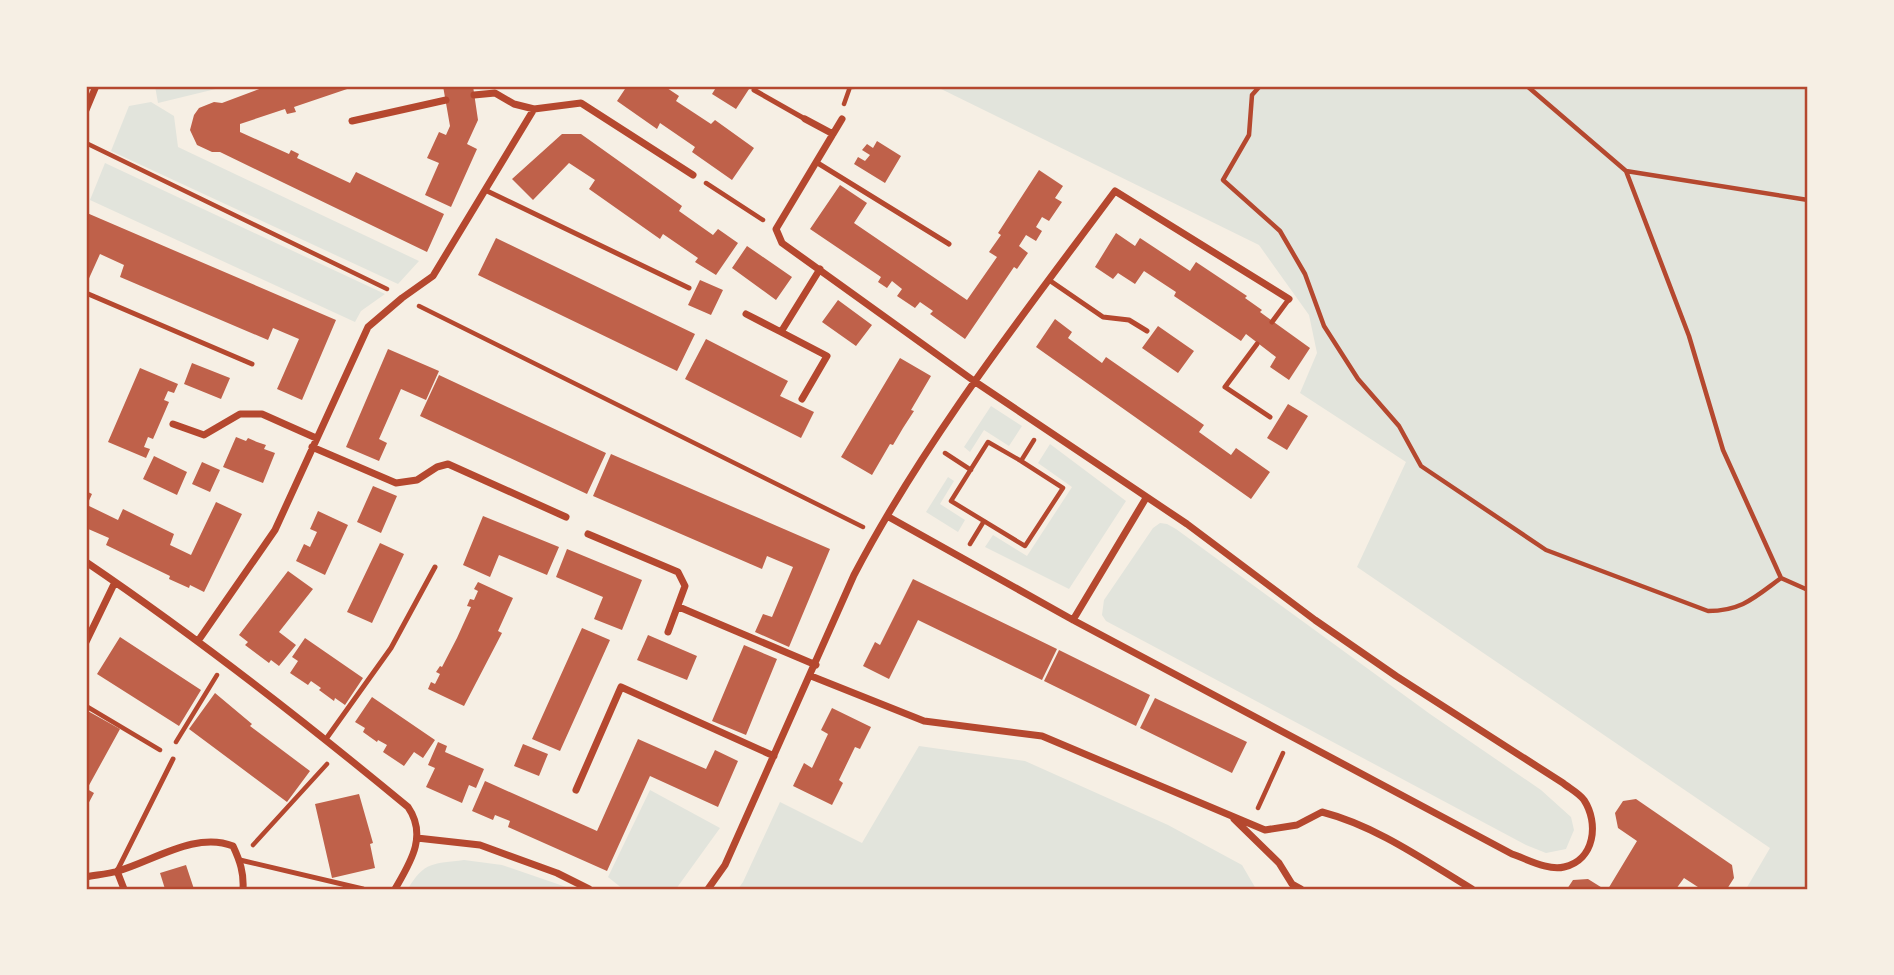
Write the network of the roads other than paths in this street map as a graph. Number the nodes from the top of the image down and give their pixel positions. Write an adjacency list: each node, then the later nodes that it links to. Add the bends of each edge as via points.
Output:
1 (93, 88): 6 (street)
2 (754, 90): 7 (lane)
3 (474, 95): 5 (street, via 495,93)
4 (446, 100): 9 (street)
5 (534, 109): 12 (street, via 581,103); 13 (street)
6 (86, 110)
7 (805, 119): 10 (street)
8 (842, 119): 10 (street)
9 (352, 121)
10 (833, 134): 11 (street)
11 (816, 162): 14 (lane); 15 (street, via 776,229 782,243)
12 (693, 175)
13 (485, 190): 17 (lane); 30 (street, via 433,276 368,327)
14 (949, 244)
15 (820, 269): 23 (street); 26 (street)
16 (1049, 281): 19 (street, via 1115,191); 22 (lane, via 1103,317 1129,320); 26 (street)
17 (689, 288)
18 (86, 293): 25 (lane)
19 (1289, 299): 21 (lane)
20 (746, 314): 23 (street)
21 (1272, 322)
22 (1147, 331)
23 (781, 332): 27 (street, via 827,356)
24 (1257, 344): 28 (lane, via 1225,387)
25 (252, 364)
26 (974, 381): 32 (street); 33 (street)
27 (802, 399)
28 (1270, 417)
29 (173, 424): 30 (street, via 204,435 240,414 262,414)
30 (316, 438): 31 (street)
31 (312, 447): 34 (street, via 396,482 417,480 448,464); 42 (street, via 275,530)
32 (1146, 498): 40 (street); 40 (street, via 1396,676 1583,798 1594,836 1581,858 1563,867 1512,854)
33 (887, 516): 40 (street); 44 (street, via 854,575)
34 (566, 517)
35 (588, 534): 39 (street, via 678,572 685,586)
36 (86, 562): 38 (street)
37 (435, 567): 46 (lane, via 391,648)
38 (115, 582): 42 (street); 43 (street)
39 (679, 607): 41 (street); 44 (street)
40 (1073, 620)
41 (668, 632)
42 (198, 641): 46 (street)
43 (86, 642)
44 (816, 665): 45 (street)
45 (811, 676): 48 (street); 50 (street, via 923,721 1042,736)
46 (326, 739): 51 (street, via 408,807 417,823)
47 (171, 757): 53 (lane)
48 (774, 757): 49 (street, via 621,687); 60 (street, via 725,865)
49 (576, 790)
50 (1231, 817): 61 (street); 62 (street, via 1265,830 1297,825 1322,812 1348,819)
51 (418, 838): 58 (street); 59 (street, via 480,845)
52 (240, 860): 53 (street, via 233,846 205,842); 56 (street); 57 (lane)
53 (117, 871): 54 (street); 55 (street)
54 (86, 877)
55 (124, 889)
56 (243, 889)
57 (363, 889)
58 (395, 889)
59 (589, 889)
60 (708, 889)
61 (1301, 889)
62 (1472, 889)

